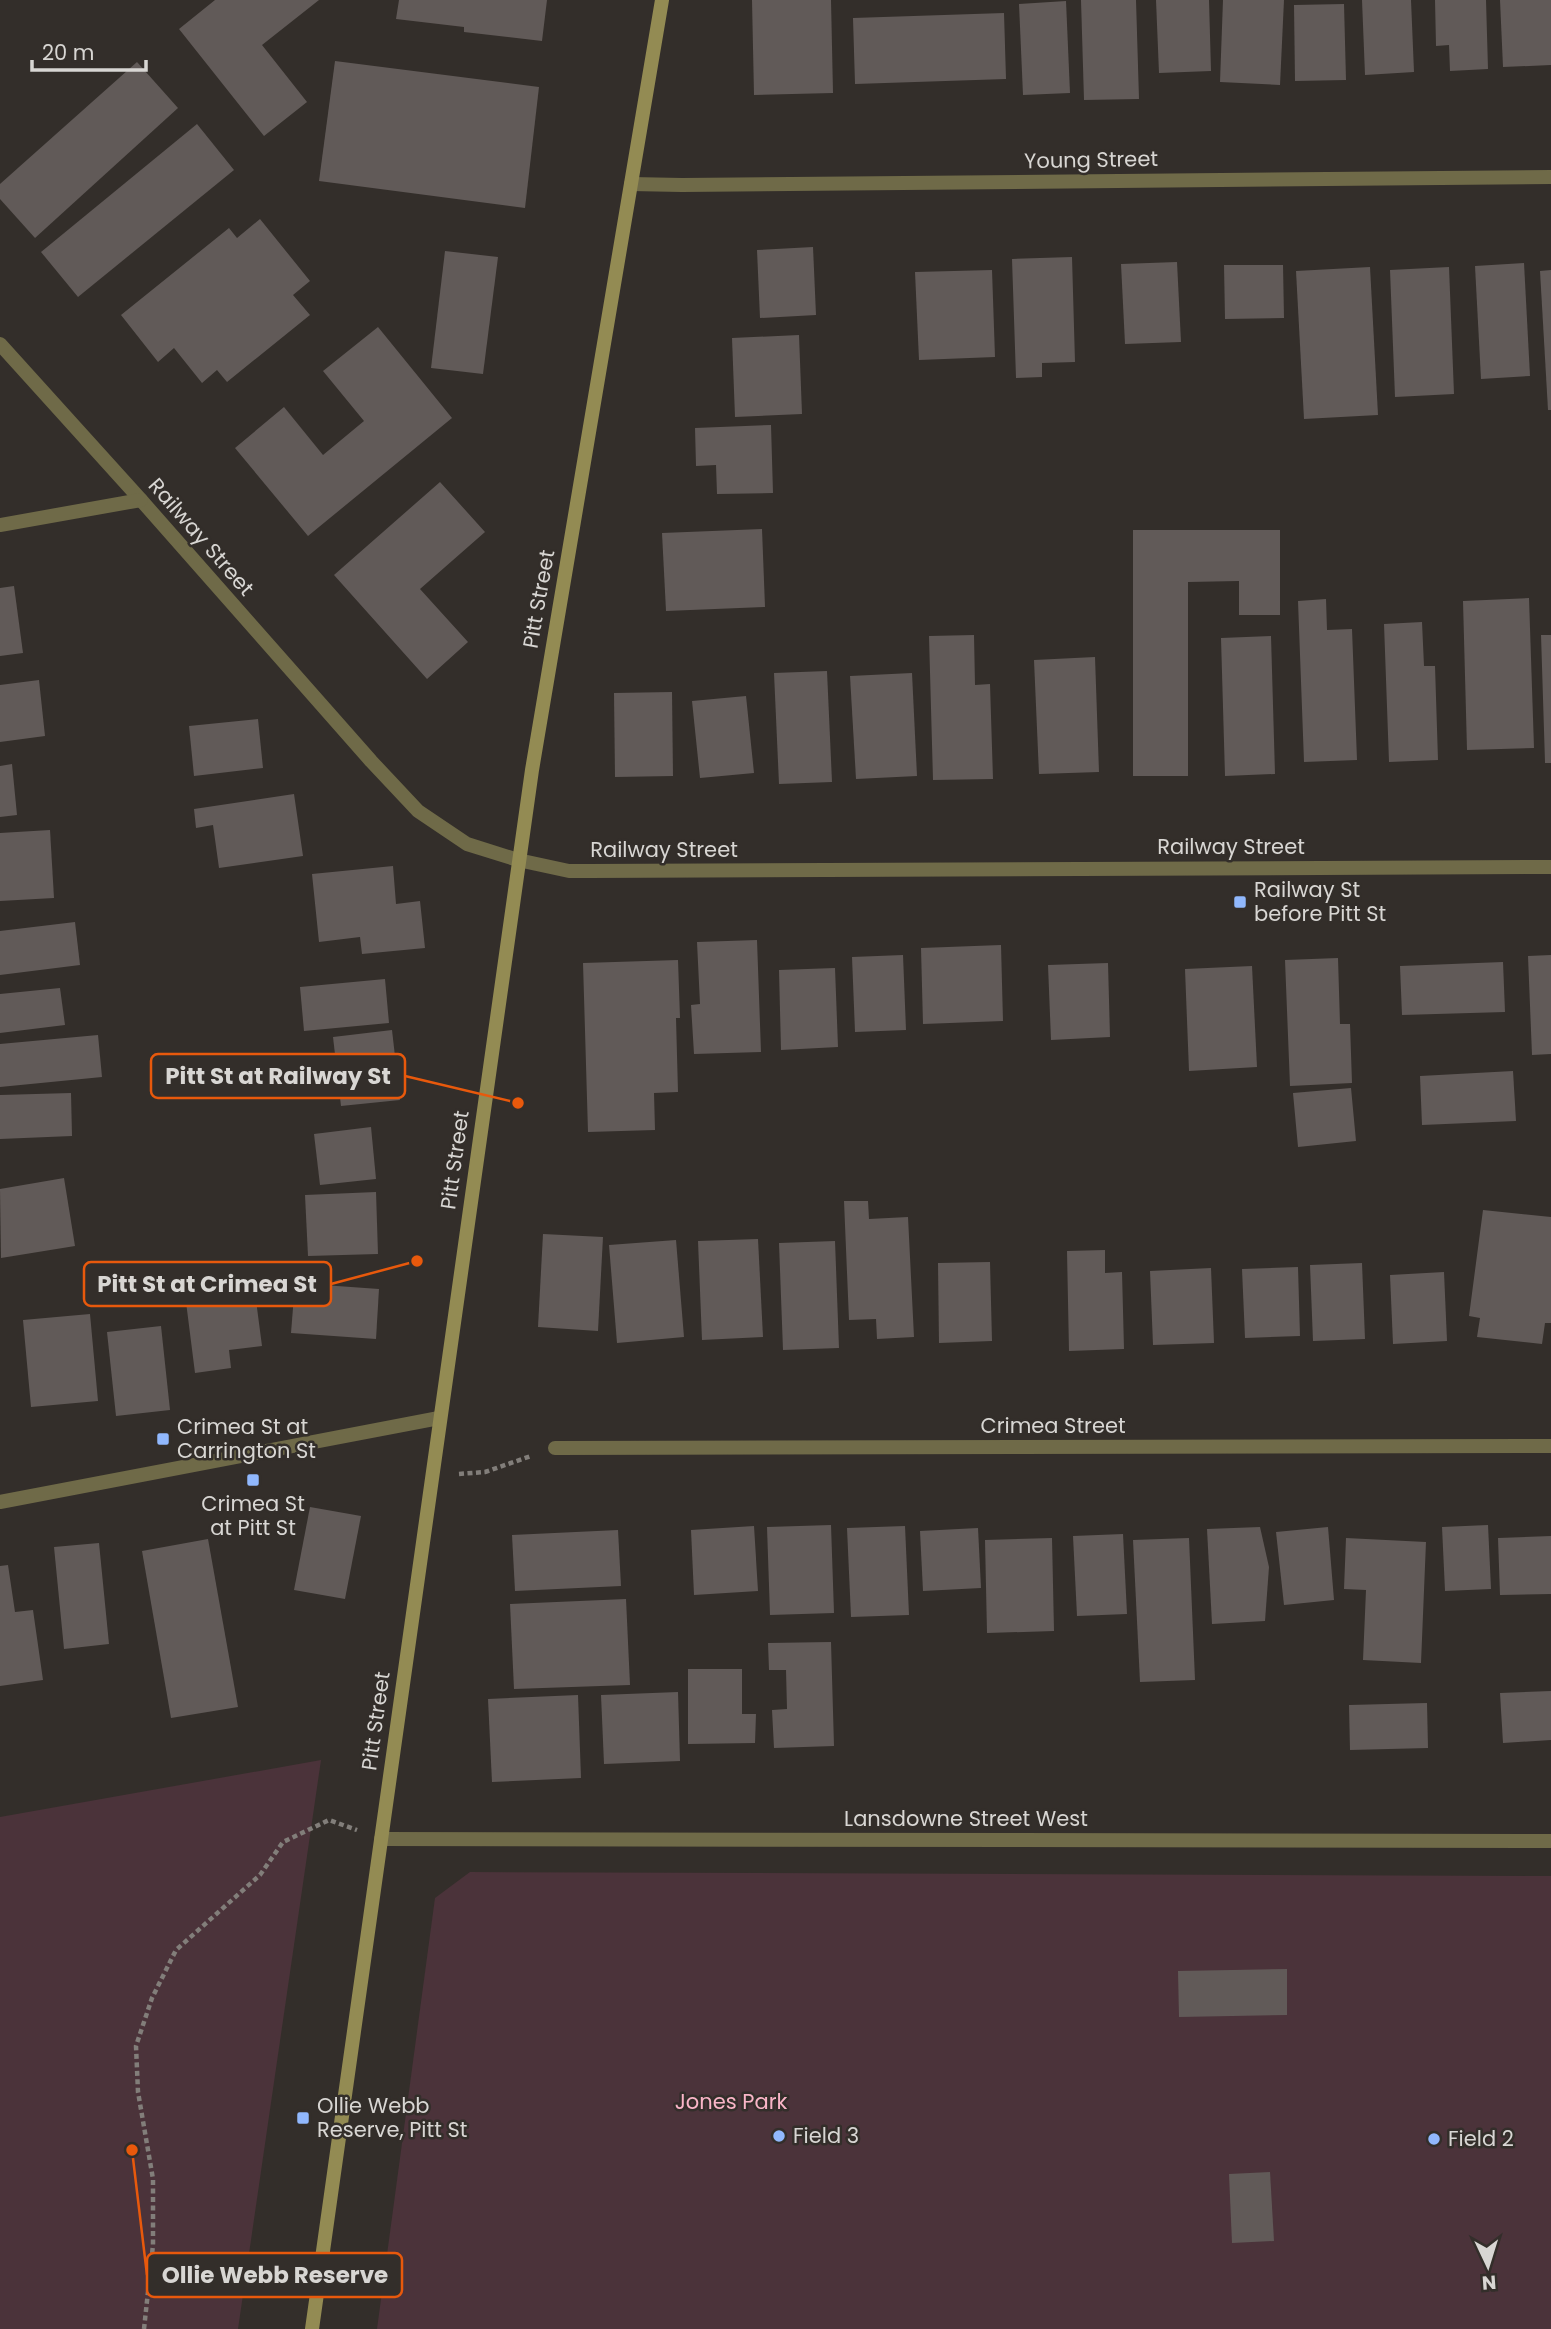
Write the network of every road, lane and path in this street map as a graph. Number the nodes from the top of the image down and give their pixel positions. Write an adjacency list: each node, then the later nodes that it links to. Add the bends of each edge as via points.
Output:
1 (663, 0): 3 (main road, Pitt Street)
2 (1551, 177): 3 (street, Young Street)
3 (631, 184): 7 (main road, Pitt Street)
4 (0, 344): 5 (street, Railway Street)
5 (141, 500): 6 (street); 7 (street, Railway Street, via 418,811 467,844)
6 (0, 525)
7 (518, 860): 8 (street, Railway Street, via 569,871); 9 (main road, Pitt Street)
8 (1551, 867)
9 (439, 1418): 12 (main road, Pitt Street); 13 (street)
10 (1551, 1446): 11 (street, Crimea Street)
11 (555, 1448): 12 (path, via 485,1472)
12 (432, 1476): 14 (main road, Pitt Street)
13 (0, 1502)
14 (381, 1839): 15 (street, Lansdowne Street West); 16 (path, via 329,1819 283,1843 260,1875 176,1950 152,1998 136,2046 138,2092 153,2179 153,2245); 17 (main road, Pitt Street)
15 (1551, 1841)
16 (144, 2329)
17 (312, 2329)

